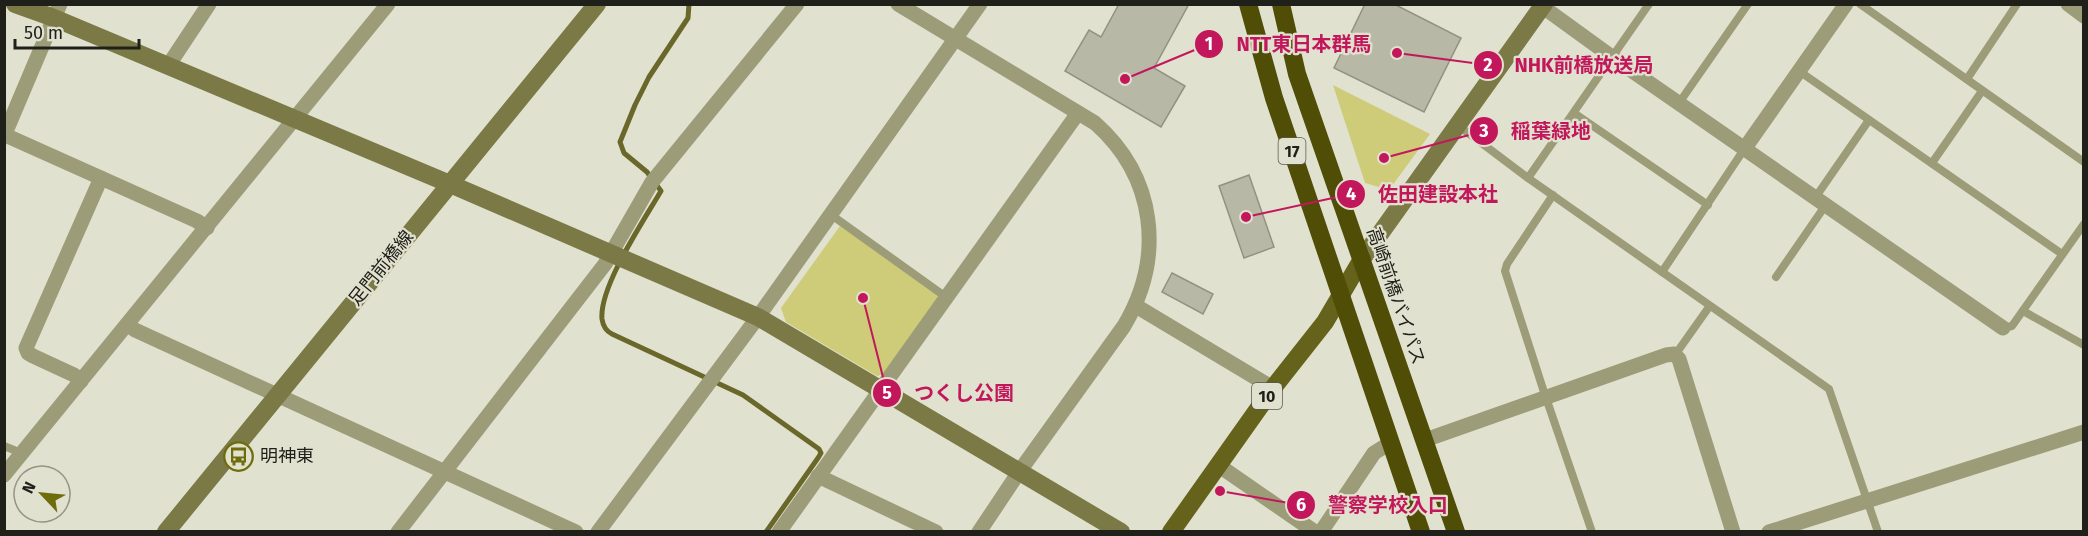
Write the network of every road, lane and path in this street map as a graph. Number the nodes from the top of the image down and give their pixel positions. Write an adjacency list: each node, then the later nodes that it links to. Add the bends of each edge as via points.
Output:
1 (15, 4): 16 (street)
2 (209, 4): 19 (street)
3 (388, 4): 26 (street)
4 (597, 4): 35 (street, 足門前橋線)
5 (798, 4): 43 (street, via 648,187)
6 (898, 4): 17 (street)
7 (980, 4): 17 (street)
8 (1248, 4): 47 (highway, 17, via 1274,98)
9 (1281, 4): 44 (highway, 高崎前橋バイパス / 17, via 1297,74)
10 (1649, 4): 18 (lane)
11 (1748, 4): 23 (lane)
12 (1846, 4): 20 (street)
13 (1860, 4): 21 (lane)
14 (2017, 4): 21 (lane)
15 (1544, 6): 18 (street); 28 (street)
16 (57, 11): 19 (street); 29 (street)
17 (955, 38): 25 (street); 39 (street)
18 (1612, 57): 23 (street); 24 (lane)
19 (168, 66): 26 (street)
20 (1799, 71): 27 (lane); 30 (street)
21 (1966, 79): 22 (lane)
22 (1982, 92): 31 (lane); 32 (lane)
23 (1679, 103): 30 (street)
24 (1574, 112): 34 (lane); 38 (lane)
25 (1078, 113): 48 (street); 49 (street, via 1109,135 1142,190 1148,214 1149,251)
26 (294, 119): 35 (street); 41 (street)
27 (1869, 120): 32 (lane); 37 (lane)
28 (1459, 126): 34 (lane); 44 (street)
29 (5, 136): 33 (street)
30 (1745, 148): 37 (street); 38 (lane)
31 (2084, 162)
32 (1932, 163): 42 (lane)
33 (100, 178): 41 (street); 57 (street, via 26,348 28,353)
34 (1528, 178): 36 (lane)
35 (450, 184): 43 (street); 60 (street, 足門前橋線)
36 (1553, 195): 45 (lane); 61 (lane, via 1505,271)
37 (1820, 202): 46 (lane); 54 (street)
38 (1708, 205): 45 (lane)
39 (830, 214): 48 (lane); 52 (street)
40 (2084, 224): 42 (lane)
41 (207, 228): 53 (street)
42 (2062, 254): 51 (lane)
43 (611, 255): 52 (street); 68 (street)
44 (1362, 259): 47 (main road, 10); 63 (highway, 高崎前橋バイパス / 17)
45 (1662, 272): 50 (lane)
46 (1776, 277)
47 (1341, 296): 58 (main road, 10, via 1313,339); 64 (highway, 17)
48 (946, 297): 59 (street)
49 (1136, 306): 58 (street); 69 (street)
50 (1709, 307): 56 (lane); 72 (lane, via 1829,389)
51 (2023, 311): 54 (lane, via 2012,326); 55 (lane)
52 (758, 317): 59 (street); 76 (street)
53 (128, 325): 57 (street); 60 (street)
54 (2003, 328)
55 (2084, 345)
56 (1675, 355): 61 (street); 87 (street)
57 (81, 381): 66 (street)
58 (1273, 388): 67 (main road, 10)
59 (880, 391): 69 (street); 71 (street)
60 (278, 394): 68 (street); 73 (street, 足門前橋線)
61 (1546, 398): 63 (street); 86 (lane)
62 (2084, 432): 72 (street)
63 (1425, 440): 85 (highway, 高崎前橋バイパス / 17)
64 (1390, 443): 83 (street, via 1374,453); 84 (highway, 17)
65 (4, 446): 66 (lane)
66 (20, 456): 70 (street)
67 (1218, 465): 81 (main road, 10); 82 (street)
68 (444, 471): 74 (street); 75 (street)
69 (1019, 472): 79 (street); 80 (street)
70 (4, 475)
71 (818, 476): 77 (street); 78 (street)
72 (1867, 501): 88 (street); 89 (lane)
73 (166, 531)
74 (398, 531)
75 (576, 531)
76 (598, 531)
77 (779, 531)
78 (936, 531)
79 (980, 531)
80 (1121, 531)
81 (1171, 531)
82 (1315, 531)
83 (1321, 531)
84 (1421, 531)
85 (1456, 531)
86 (1592, 531)
87 (1733, 531)
88 (1769, 531)
89 (1878, 531)

